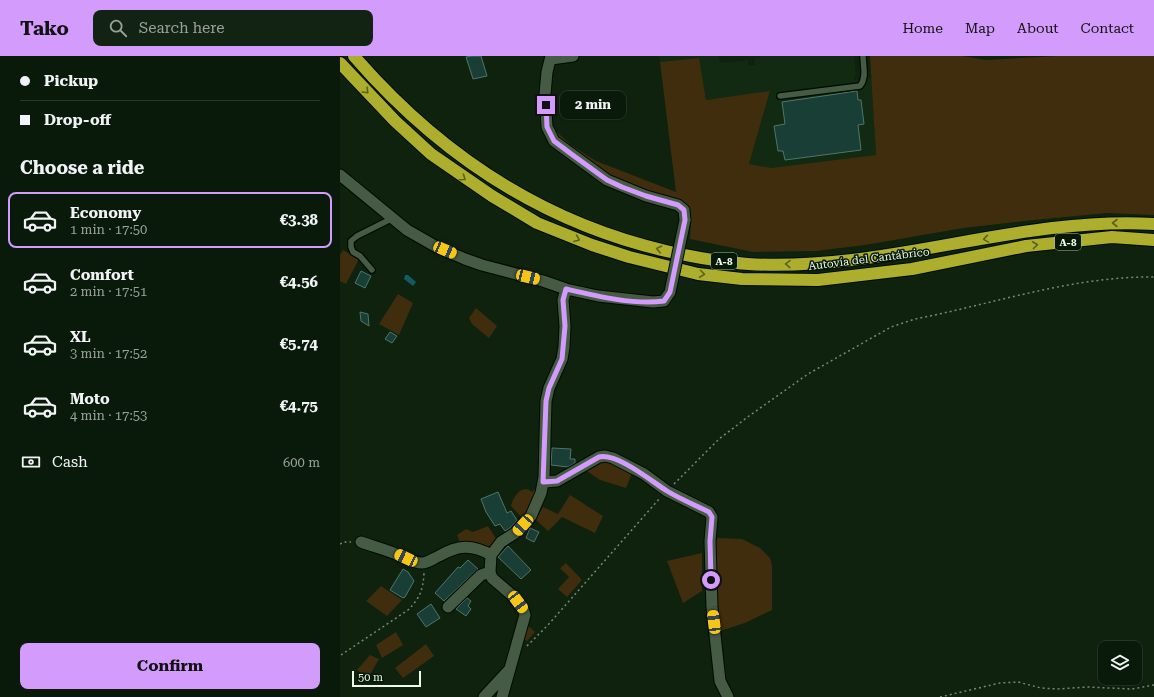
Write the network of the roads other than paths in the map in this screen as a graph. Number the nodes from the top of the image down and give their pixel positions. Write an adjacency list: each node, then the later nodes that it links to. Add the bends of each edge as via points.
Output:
1 (354, 56): 9 (highway, Autovía del Cantábrico / A-8, one-way to 1, via 1110,223 1064,227 851,260 796,264 747,264 692,256 637,244 602,232 517,193 478,169 438,138 410,114)
2 (573, 56): 4 (street)
3 (863, 56): 6 (lane, via 864,76 860,86)
4 (551, 57): 12 (street, bridge, via 546,72 545,94 547,127 554,141 607,180 678,205 684,210 685,220 670,292 664,301 598,296)
5 (340, 63): 10 (highway, Autovía del Cantábrico / A-8, one-way to 10, via 395,121 431,154 470,183 537,223 629,257 698,274 742,279 818,280 912,269 1026,246 1112,237)
6 (780, 96)
7 (340, 175): 8 (street)
8 (393, 218): 11 (lane, via 351,241 353,252); 12 (street, via 407,230 435,246 465,259)
9 (1154, 224)
10 (1154, 240)
11 (372, 270)
12 (566, 289): 13 (street, via 563,300 565,326 562,359 546,401)
13 (543, 482): 15 (street, via 531,516 515,533 501,542); 21 (street, via 557,481 605,456 644,474 667,491 709,512 712,517 712,607 720,681)
14 (360, 542): 15 (street, via 423,563 459,547 470,547)
15 (492, 555): 16 (street)
16 (490, 572): 17 (street, via 480,575); 18 (street, via 492,578 513,596 525,615)
17 (448, 607)
18 (509, 669): 19 (street); 20 (street)
19 (484, 697)
20 (502, 697)
21 (728, 697)

